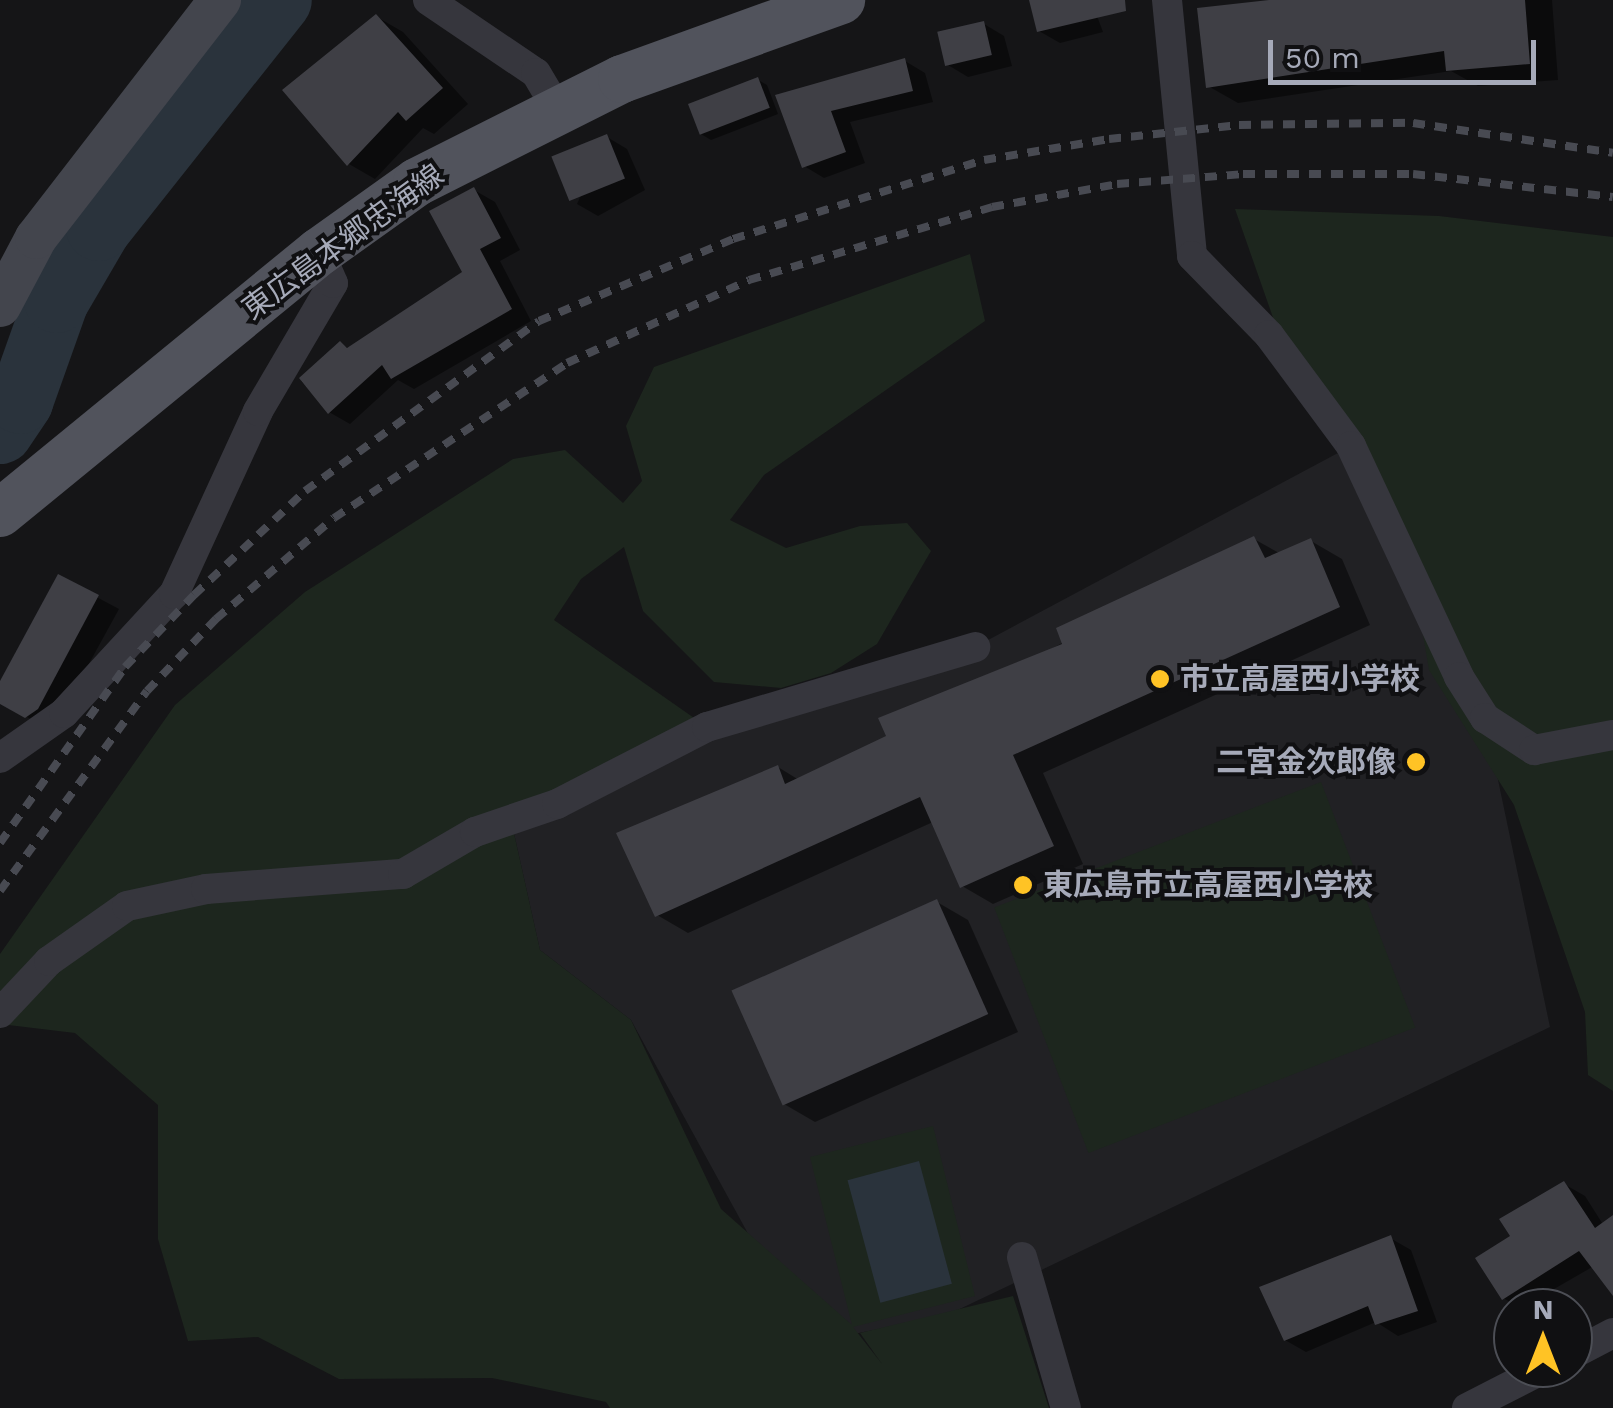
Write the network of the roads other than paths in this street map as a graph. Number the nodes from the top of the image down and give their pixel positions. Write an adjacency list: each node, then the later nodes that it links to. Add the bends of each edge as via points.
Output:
1 (220, 0): 7 (street, via 36,238)
2 (428, 0): 5 (street, via 536,74)
3 (842, 0): 5 (main road, 東広島本郷忠海線, via 622,79)
4 (1167, 0): 10 (street, via 1192,256 1269,335 1351,446 1459,677 1485,718 1534,750)
5 (558, 110): 6 (main road, 東広島本郷忠海線, via 417,182)
6 (319, 252): 8 (main road, 東広島本郷忠海線); 11 (street, via 333,283 258,411 174,594 64,713)
7 (0, 306)
8 (4, 501)
9 (975, 647): 12 (street, via 707,727 557,804 475,832 404,874 206,889 128,906 49,962)
10 (1613, 736)
11 (0, 758)
12 (0, 1013)
13 (1022, 1257): 15 (street)
14 (1506, 1388): 16 (street)
15 (1066, 1408)
16 (1468, 1408)

